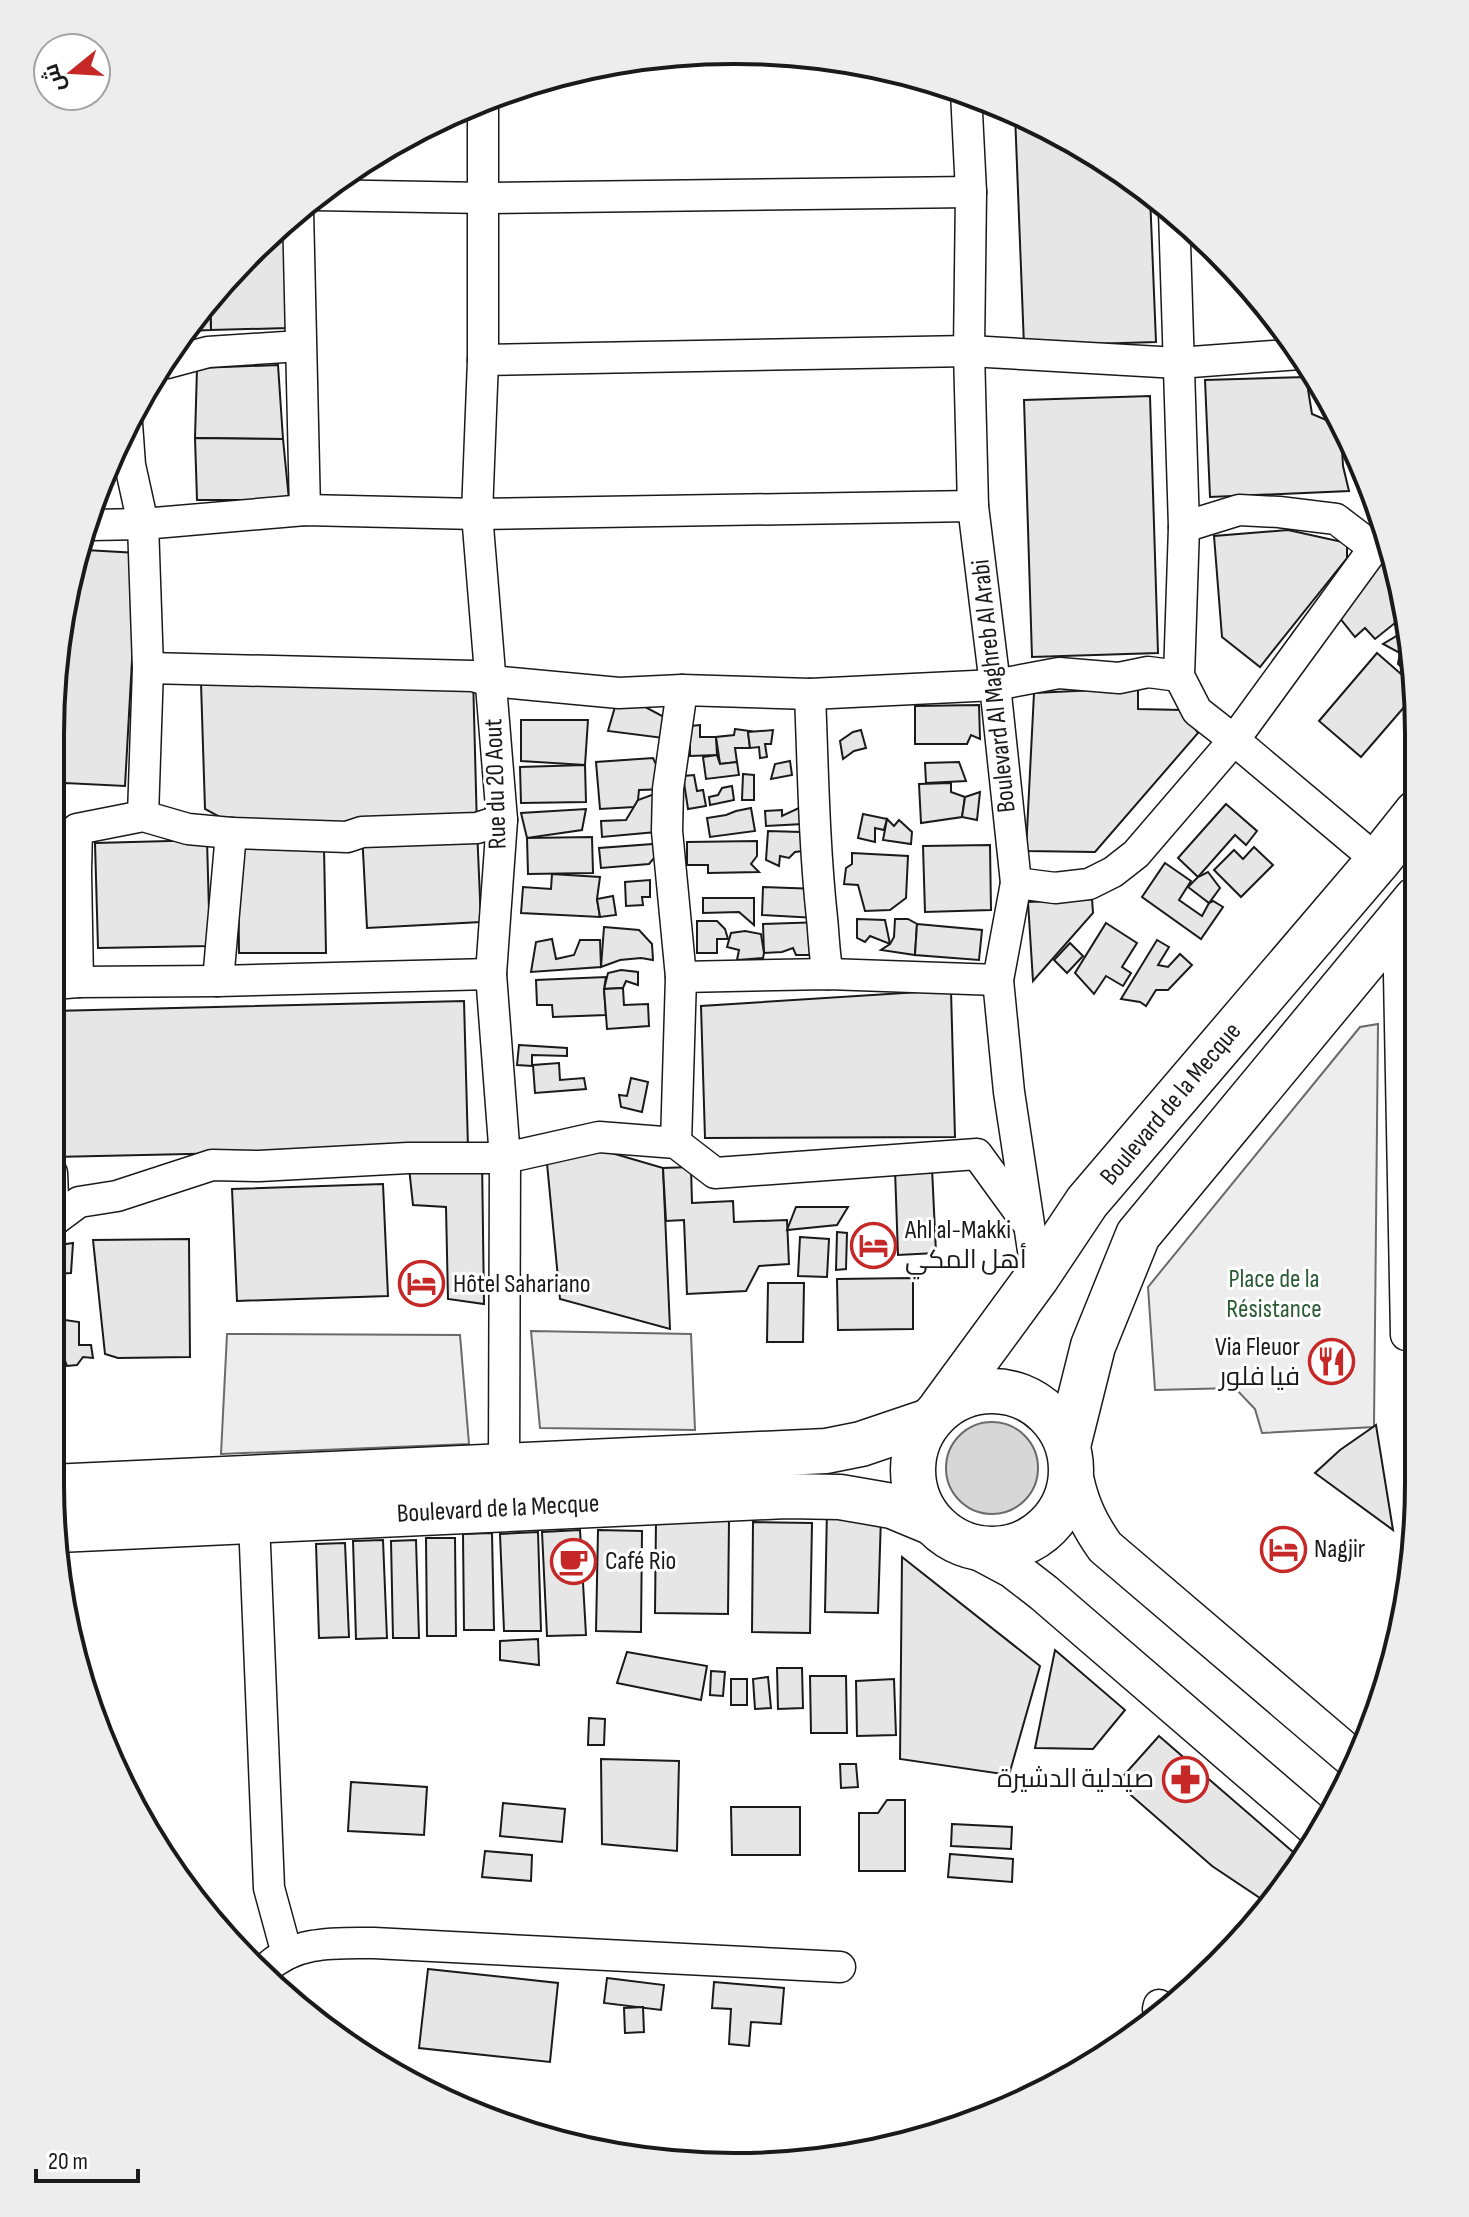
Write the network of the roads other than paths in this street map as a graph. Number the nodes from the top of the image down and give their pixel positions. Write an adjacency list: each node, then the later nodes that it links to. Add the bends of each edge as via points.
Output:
1 (967, 106): 3 (street, Boulevard Al Maghreb Al Arabi)
2 (483, 113): 5 (street, Rue du 20 Aout)
3 (971, 192): 5 (street); 9 (street, Boulevard Al Maghreb Al Arabi)
4 (337, 195): 5 (street)
5 (484, 198): 12 (street, Rue du 20 Aout)
6 (298, 225): 8 (street)
7 (1174, 228): 13 (street)
8 (300, 346): 11 (street, via 208,352); 16 (street)
9 (969, 351): 12 (street); 13 (street); 15 (street, Boulevard Al Maghreb Al Arabi)
10 (1287, 355): 13 (street)
11 (179, 360)
12 (483, 360): 17 (street, Rue du 20 Aout)
13 (1178, 363): 20 (street)
14 (129, 447): 18 (street)
15 (973, 506): 17 (street); 26 (street, Boulevard Al Maghreb Al Arabi)
16 (305, 510): 17 (street); 18 (street)
17 (477, 514): 25 (street, Rue du 20 Aout)
18 (143, 524): 19 (street); 23 (street)
19 (98, 525)
20 (1184, 527): 21 (street, via 1239,510 1279,512 1336,519); 24 (street)
21 (1375, 539)
22 (1377, 545): 29 (street)
23 (148, 668): 25 (street, via 473,676); 30 (street)
24 (1179, 676): 26 (street, via 1059,673); 29 (street, via 1197,711)
25 (491, 681): 27 (street, via 619,693); 31 (street, Rue du 20 Aout)
26 (995, 685): 28 (street); 35 (street, Boulevard Al Maghreb Al Arabi)
27 (682, 690): 28 (street); 39 (street, via 667,831)
28 (810, 694): 38 (street, via 818,889)
29 (1234, 740): 34 (street); 35 (street, via 1136,854 1113,872 1089,884 1055,888)
30 (143, 816): 33 (street, via 188,829); 42 (street, via 77,829)
31 (502, 820): 33 (street, via 477,828 347,837); 37 (street, Rue du 20 Aout)
32 (1405, 827): 34 (main road, Boulevard de la Mecque)
33 (231, 833): 41 (street)
34 (1378, 861): 47 (main road, Boulevard de la Mecque, via 1087,1202)
35 (1016, 883): 40 (street, Boulevard Al Maghreb Al Arabi)
36 (1405, 912): 49 (main road, via 1138,1235 1093,1346)
37 (491, 974): 41 (street); 44 (street, Rue du 20 Aout)
38 (828, 974): 39 (street); 40 (street)
39 (681, 977): 43 (street)
40 (998, 980): 46 (street, Boulevard Al Maghreb Al Arabi)
41 (218, 981): 42 (street)
42 (66, 983)
43 (676, 1143): 44 (street, via 599,1137); 46 (street, via 715,1173 977,1154)
44 (505, 1158): 45 (street, via 212,1165 117,1196 79,1202); 50 (street, Rue du 20 Aout)
45 (64, 1214)
46 (1029, 1225): 47 (street, Boulevard Al Maghreb Al Arabi)
47 (1037, 1277): 48 (main road, Boulevard de la Mecque)
48 (935, 1415): 49 (main road, via 964,1395 1014,1393 1057,1423); 50 (main road, via 861,1444 826,1451); 53 (main road, via 918,1440 913,1462 914,1484)
49 (1070, 1457): 55 (main road, via 1070,1489 1049,1526 1012,1547); 56 (street, via 1078,1498 1105,1547)
50 (504, 1466): 51 (main road)
51 (64, 1486)
52 (254, 1521): 53 (main road, Boulevard de la Mecque, via 786,1496 840,1497 892,1506); 54 (main road, Boulevard de la Mecque); 58 (street)
53 (933, 1523): 55 (main road)
54 (65, 1530)
55 (970, 1546): 57 (street, via 1044,1593)
56 (1347, 1754)
57 (1312, 1824)
58 (276, 1962): 59 (street, via 308,1946 374,1943)
59 (840, 1967)

